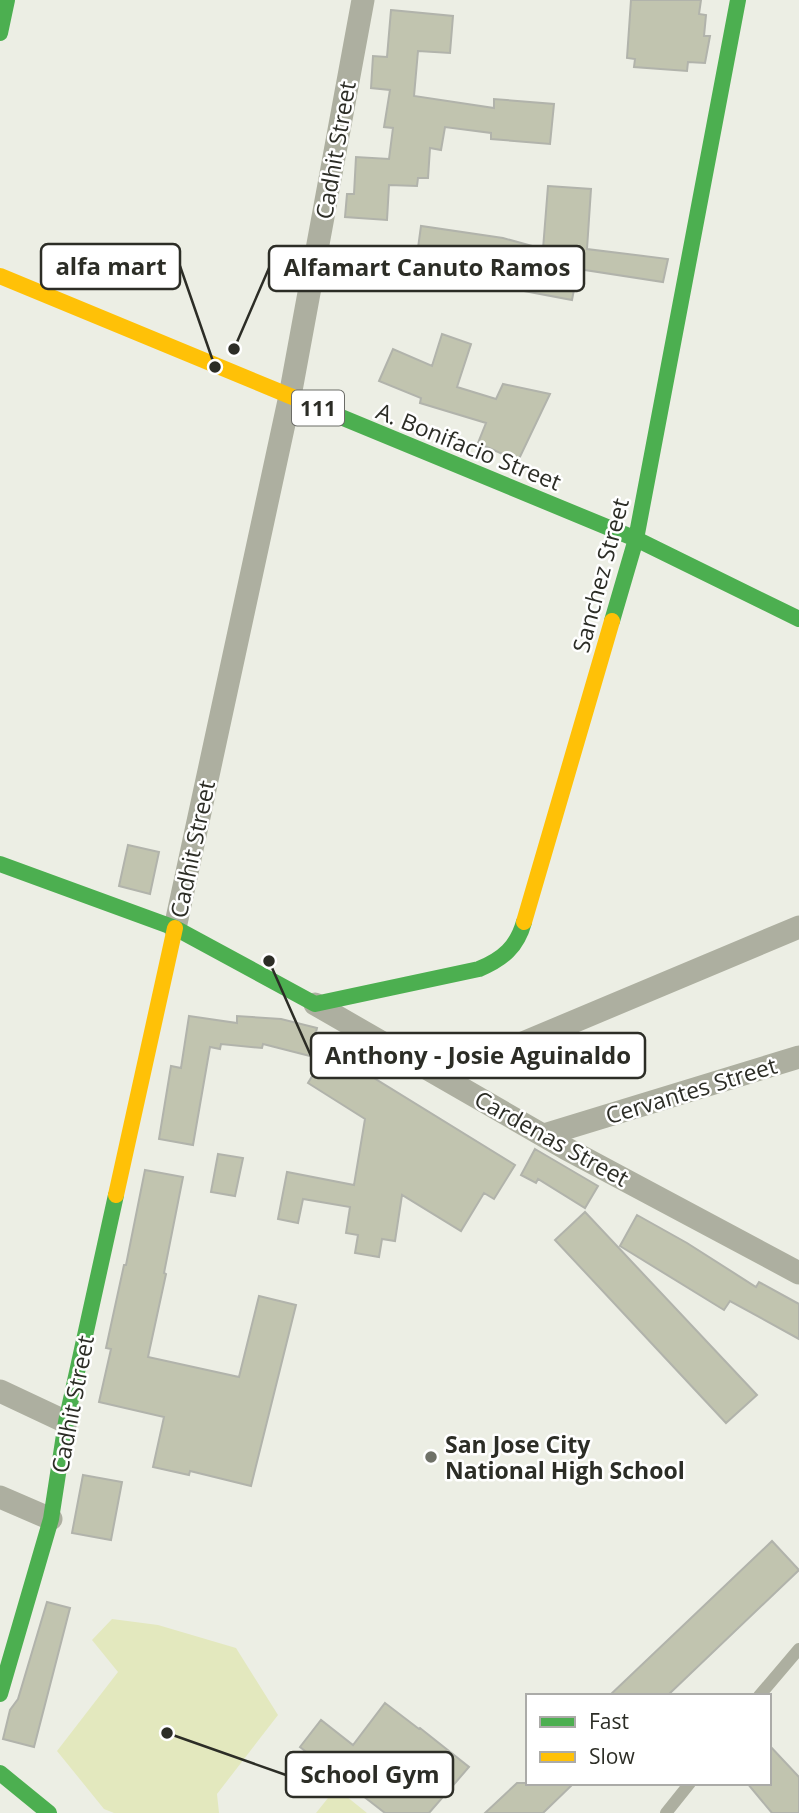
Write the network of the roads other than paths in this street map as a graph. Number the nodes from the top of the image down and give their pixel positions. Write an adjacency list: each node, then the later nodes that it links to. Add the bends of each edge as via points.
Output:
1 (7, 0): 4 (street)
2 (363, 0): 6 (street, Cadhit Street)
3 (738, 0): 7 (street, Sanchez Street)
4 (0, 33)
5 (0, 276): 6 (street, A. Bonifacio Street / 111)
6 (290, 396): 7 (street, A. Bonifacio Street / 111); 11 (street, Cadhit Street)
7 (636, 540): 8 (street, A. Bonifacio Street); 12 (street, Sanchez Street, via 519,939 488,967)
8 (799, 619)
9 (0, 864): 11 (street, Cardenas Street)
10 (799, 927): 14 (street)
11 (175, 928): 12 (street, Cardenas Street); 18 (street, Cadhit Street)
12 (315, 1004): 14 (street, Cardenas Street)
13 (799, 1058): 15 (street, Cervantes Street)
14 (442, 1077): 15 (street, Cardenas Street)
15 (544, 1135): 16 (street, Cardenas Street)
16 (799, 1273)
17 (0, 1391): 18 (street)
18 (66, 1422): 20 (street, Cadhit Street)
19 (0, 1497): 20 (street)
20 (51, 1519): 22 (street, Cadhit Street)
21 (799, 1649): 23 (lane)
22 (0, 1694)
23 (761, 1694)
24 (0, 1773): 26 (street)
25 (688, 1785): 27 (lane)
26 (49, 1813)
27 (666, 1813)

